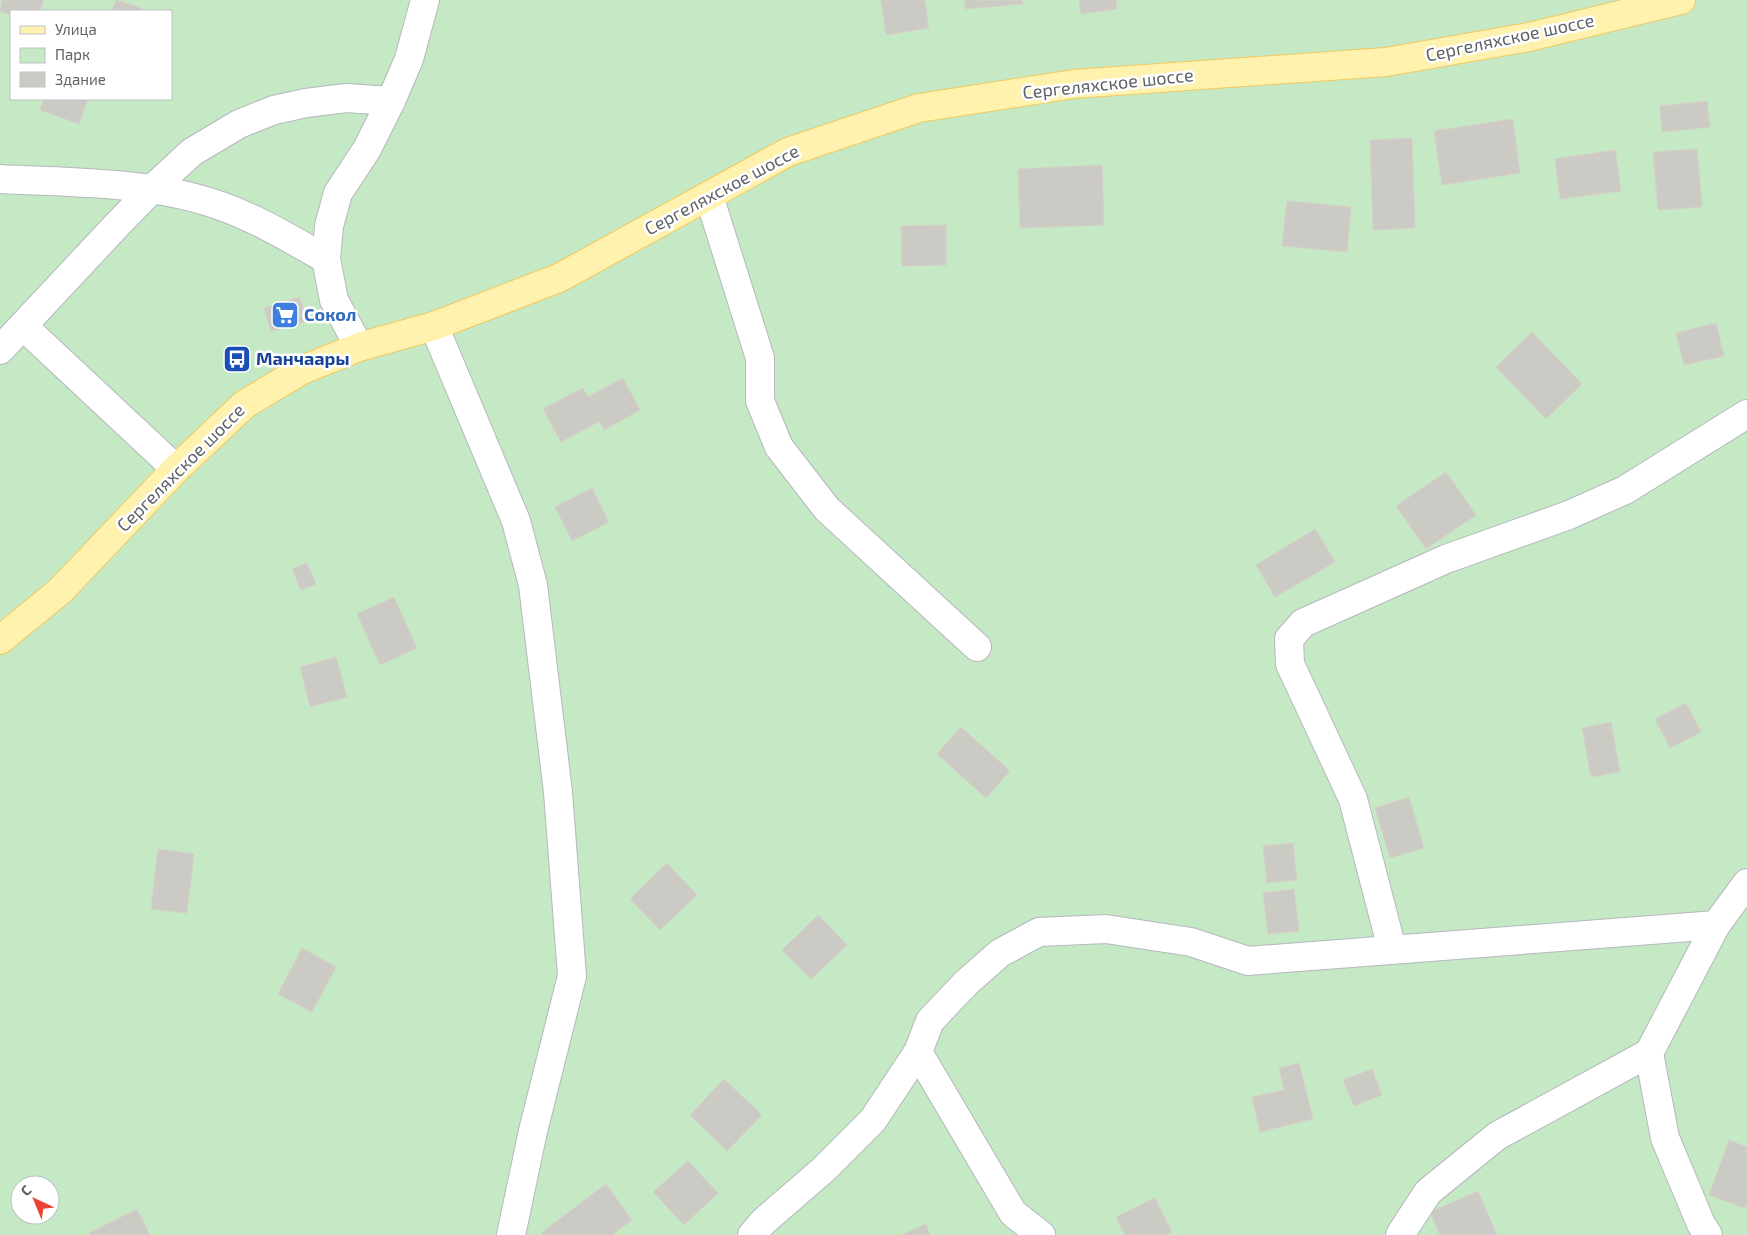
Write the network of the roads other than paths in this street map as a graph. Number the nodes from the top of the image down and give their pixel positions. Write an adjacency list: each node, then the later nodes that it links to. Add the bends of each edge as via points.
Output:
1 (425, 0): 3 (street, via 409,59)
2 (1681, 0): 6 (main road, Сергеляхское шоссе, via 1529,37 1386,62 1074,84 919,108 788,152)
3 (391, 101): 5 (street, via 346,98 274,110 239,124 192,152); 7 (street, via 367,149 338,193 329,226)
4 (0, 179): 5 (street)
5 (152, 189): 7 (street, via 178,193 250,217); 8 (street)
6 (709, 196): 9 (main road, Сергеляхское шоссе, via 559,278); 15 (street, via 760,358 760,401 779,447 827,508)
7 (326, 259): 10 (street, via 334,300)
8 (23, 326): 11 (street); 13 (street)
9 (434, 326): 10 (main road, Сергеляхское шоссе); 21 (street, via 516,522 533,585 558,792 572,976)
10 (359, 347): 13 (main road, Сергеляхское шоссе, via 302,370 245,404)
11 (0, 350)
12 (1747, 414): 18 (street, via 1625,490 1569,515 1428,567 1303,623 1289,639 1290,664 1353,799)
13 (176, 469): 14 (main road, Сергеляхское шоссе, via 60,591)
14 (0, 640)
15 (977, 647)
16 (1747, 883): 17 (street)
17 (1716, 925): 18 (street); 20 (street)
18 (1392, 949): 19 (street, via 1248,961 1191,942 1106,929 1039,932 1000,953 966,983 930,1021)
19 (918, 1052): 22 (street, via 873,1120); 23 (street, via 1013,1213)
20 (1649, 1053): 24 (street, via 1497,1136 1428,1192); 25 (street, via 1665,1138)
21 (511, 1235)
22 (752, 1235)
23 (1041, 1235)
24 (1400, 1235)
25 (1708, 1235)

